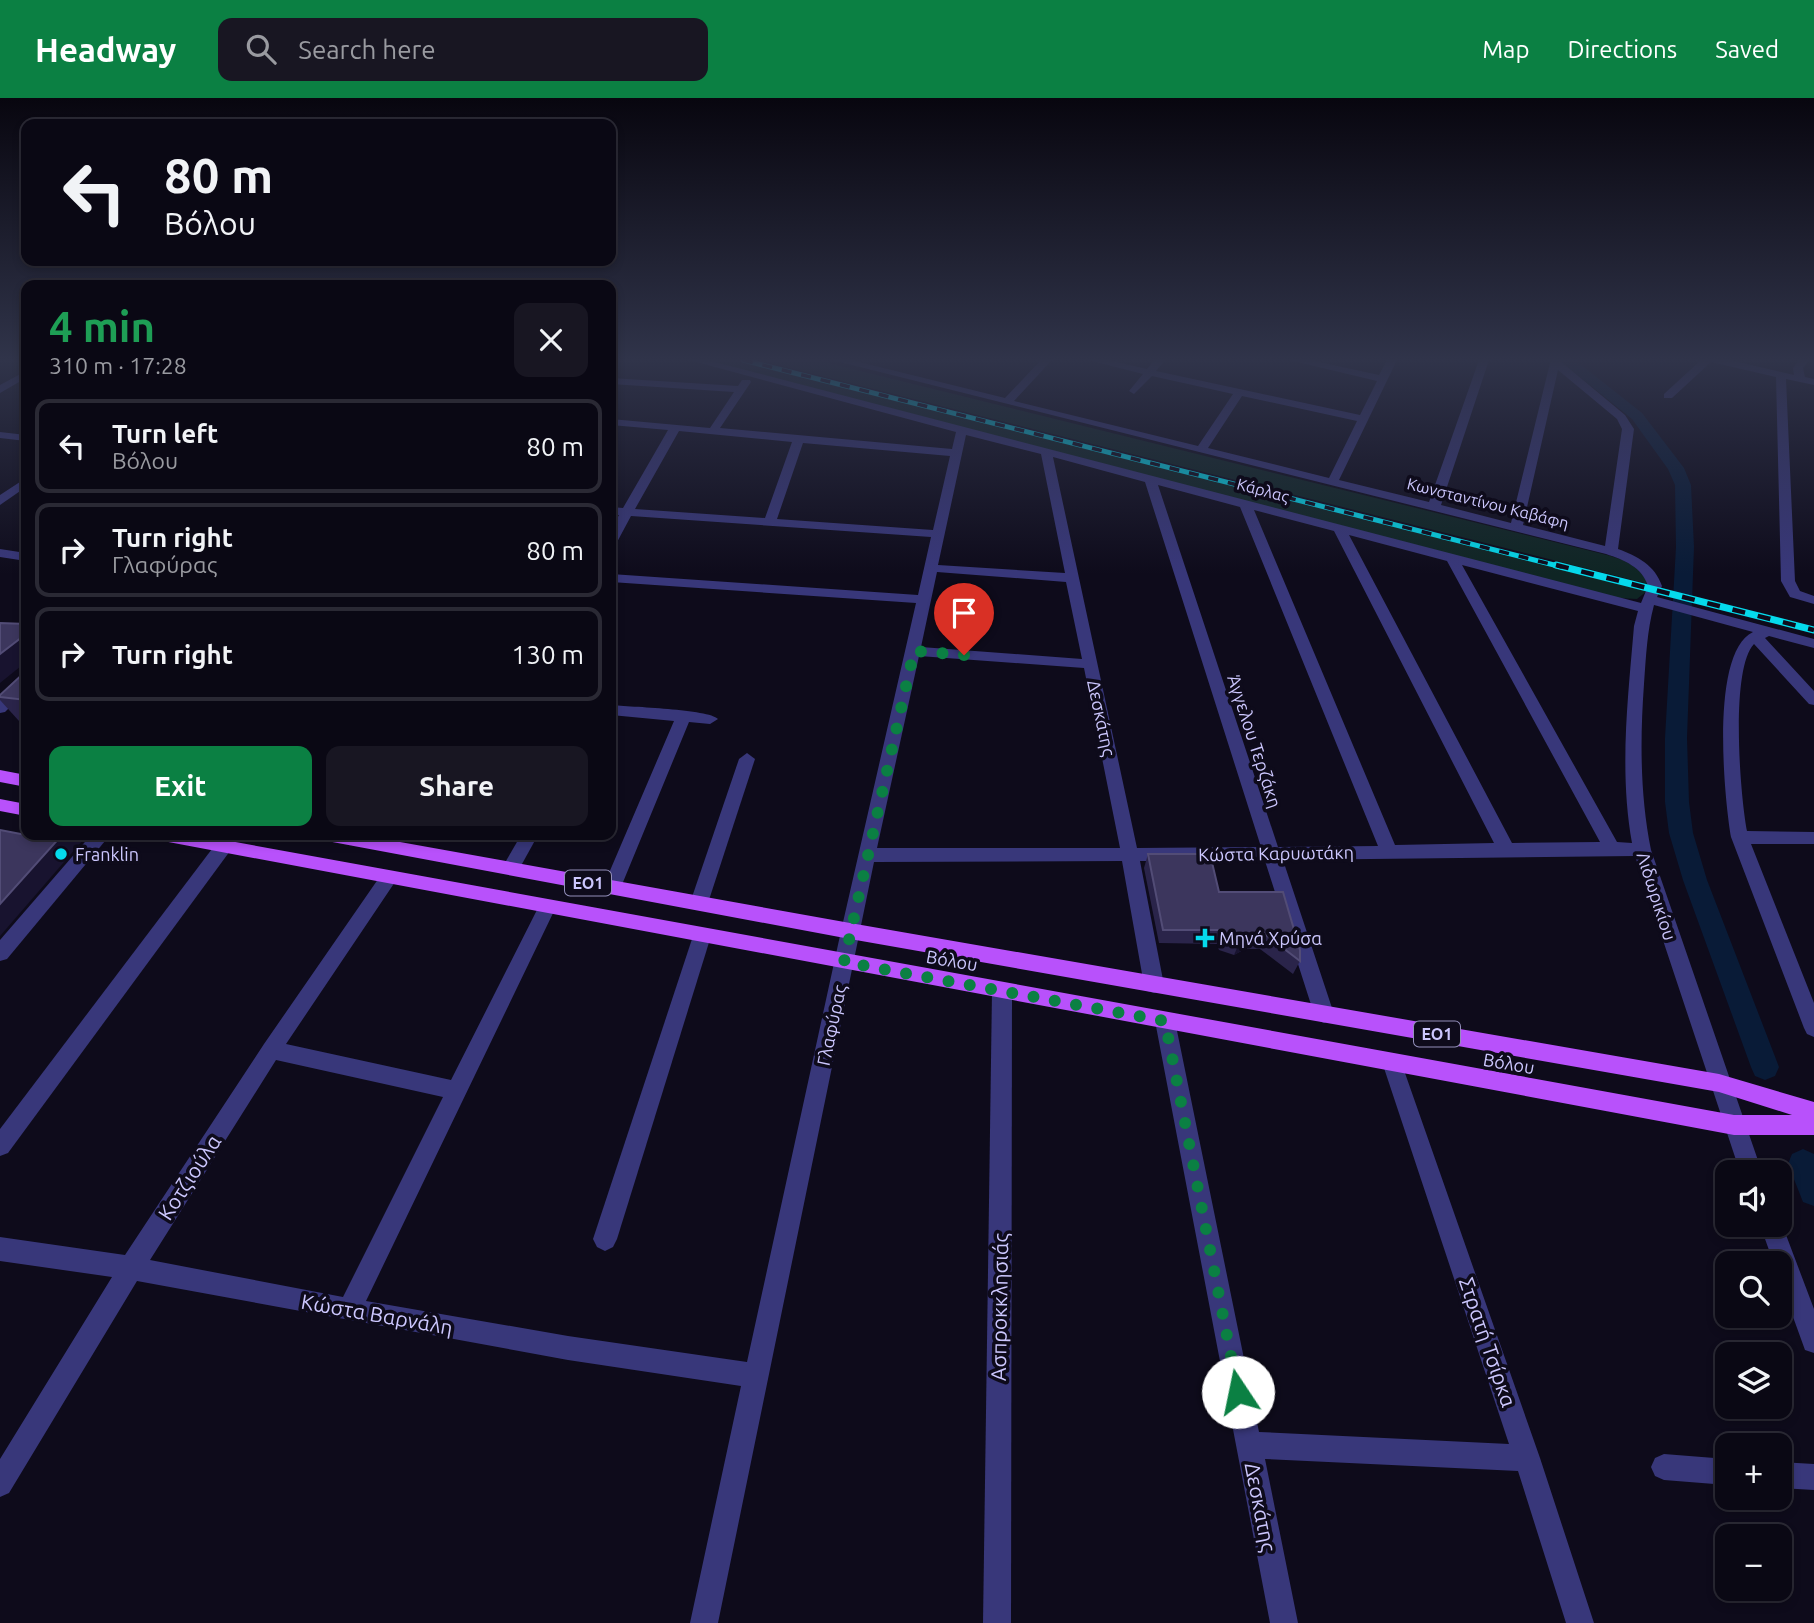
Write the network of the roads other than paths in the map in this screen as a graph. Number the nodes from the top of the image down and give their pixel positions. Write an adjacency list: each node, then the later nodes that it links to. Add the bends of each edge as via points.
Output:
1 (673, 431): 25 (street)
2 (715, 431): 14 (street)
3 (961, 431): 17 (street, Γλαφύρας)
4 (970, 431): 16 (street, Κάρλας)
5 (1125, 431): 15 (street, Κωνσταντίνου Καβάφη)
6 (1213, 431): 15 (street)
7 (1357, 431): 19 (street)
8 (1458, 431): 23 (street)
9 (1537, 431): 27 (street)
10 (1628, 431): 31 (street)
11 (1783, 431): 39 (street, via 1788,581 1791,590)
12 (0, 435): 13 (street)
13 (21, 437)
14 (798, 440): 17 (street); 26 (street)
15 (1201, 450): 19 (street, Κωνσταντίνου Καβάφη)
16 (1046, 452): 18 (street, Κάρλας); 37 (street, Δεσκάτης)
17 (955, 453): 30 (street, Γλαφύρας)
18 (1150, 479): 22 (street, Κάρλας); 67 (street, Άγγελου Τερζάκη)
19 (1332, 482): 23 (street, Κωνσταντίνου Καβάφη)
20 (21, 487): 21 (street)
21 (0, 501)
22 (1245, 503): 28 (street, Κάρλας); 66 (street)
23 (1434, 508): 27 (street, Κωνσταντίνου Καβάφη)
24 (616, 511): 25 (street)
25 (627, 512): 26 (street); 29 (street)
26 (770, 522): 30 (street)
27 (1516, 527): 31 (street, Κωνσταντίνου Καβάφη)
28 (1339, 529): 34 (street, Κάρλας); 64 (street)
29 (616, 532)
30 (938, 534): 35 (street, Γλαφύρας)
31 (1611, 551): 40 (street, Κωνσταντίνου Καβάφη, via 1635,561 1650,574 1655,586)
32 (0, 553): 33 (street)
33 (21, 556)
34 (1452, 558): 40 (street, Κάρλας); 63 (street)
35 (932, 568): 37 (street); 38 (street, Γλαφύρας)
36 (616, 578): 38 (street)
37 (1073, 578): 44 (street, Δεσκάτης)
38 (925, 600): 43 (street, Γλαφύρας)
39 (1814, 600)
40 (1652, 603): 41 (street, Κάρλας, via 1731,621); 65 (street, Λιδωρικίου, via 1641,626 1632,746)
41 (1761, 634): 42 (street, Κάρλας); 46 (street); 56 (street, via 1738,654 1731,739)
42 (1814, 644)
43 (914, 651): 44 (street); 68 (street, Γλαφύρας)
44 (1091, 664): 69 (street, Δεσκάτης)
45 (21, 688): 47 (street)
46 (1814, 700)
47 (0, 708)
48 (616, 710): 49 (street)
49 (684, 715): 50 (street); 72 (street)
50 (710, 719)
51 (747, 759): 73 (street)
52 (0, 776): 53 (main road)
53 (21, 780)
54 (0, 805): 55 (main road)
55 (21, 809)
56 (1740, 837): 57 (street); 83 (street)
57 (1814, 838)
58 (97, 840): 77 (street)
59 (191, 840): 62 (main road, Βόλου / ΕΟ1)
60 (383, 840): 70 (main road, Βόλου / ΕΟ1)
61 (526, 840): 70 (street)
62 (225, 846): 71 (main road, Βόλου / ΕΟ1); 91 (street)
63 (1612, 848): 64 (street, Κώστα Καρυωτάκη); 65 (street, Κώστα Καρυωτάκη)
64 (1506, 849): 66 (street, Κώστα Καρυωτάκη)
65 (1642, 850): 86 (street, Λιδωρικίου)
66 (1389, 852): 67 (street, Κώστα Καρυωτάκη)
67 (1272, 854): 69 (street, Κώστα Καρυωτάκη); 81 (street, Άγγελου Τερζάκη)
68 (868, 855): 69 (street, Κώστα Καρυωτάκη); 75 (street, Γλαφύρας)
69 (1130, 855): 79 (street, Δεσκάτης)
70 (511, 869): 72 (main road, Βόλου / ΕΟ1)
71 (389, 877): 74 (main road, Βόλου / ΕΟ1); 84 (street, Κοτζιούλα)
72 (612, 887): 73 (main road, Βόλου / ΕΟ1)
73 (699, 903): 75 (main road, Βόλου / ΕΟ1)
74 (547, 907): 76 (main road, Βόλου / ΕΟ1); 87 (street)
75 (850, 930): 78 (street, Γλαφύρας); 79 (main road, Βόλου / ΕΟ1)
76 (702, 936): 78 (main road, Βόλου / ΕΟ1); 94 (street)
77 (0, 953)
78 (844, 962): 80 (main road, Βόλου / ΕΟ1); 99 (street, Γλαφύρας)
79 (1154, 985): 81 (main road, Βόλου / ΕΟ1)
80 (1002, 991): 82 (main road, Βόλου / ΕΟ1); 108 (street, Ασπροκκλησιάς)
81 (1324, 1014): 86 (main road, Βόλου / ΕΟ1)
82 (1165, 1021): 85 (main road, Βόλου / ΕΟ1); 100 (street, Δεσκάτης)
83 (1814, 1028)
84 (271, 1050): 87 (street); 96 (street, Κοτζιούλα)
85 (1392, 1062): 89 (main road, Βόλου / ΕΟ1); 101 (street, Στρατή Τσίρκα)
86 (1719, 1083): 88 (main road, ΕΟ1); 89 (street, Λιδωρικίου)
87 (458, 1091): 97 (street)
88 (1814, 1112)
89 (1734, 1125): 90 (main road, ΕΟ1); 92 (street, Λιδωρικίου)
90 (1814, 1125)
91 (0, 1146)
92 (1747, 1160)
93 (1775, 1237): 98 (street)
94 (605, 1239)
95 (0, 1249): 96 (street, Κώστα Βαρνάλη)
96 (131, 1268): 97 (street, Κώστα Βαρνάλη); 106 (street, Κοτζιούλα)
97 (349, 1310): 99 (street, Κώστα Βαρνάλη)
98 (1814, 1341)
99 (755, 1376): 107 (street, Γλαφύρας)
100 (1249, 1445): 101 (street); 109 (street, Δεσκάτης)
101 (1527, 1458): 110 (street, Στρατή Τσίρκα)
102 (1664, 1467): 103 (street)
103 (1715, 1471)
104 (1792, 1476): 105 (street)
105 (1814, 1477)
106 (0, 1484)
107 (704, 1623)
108 (997, 1623)
109 (1284, 1623)
110 (1580, 1623)

